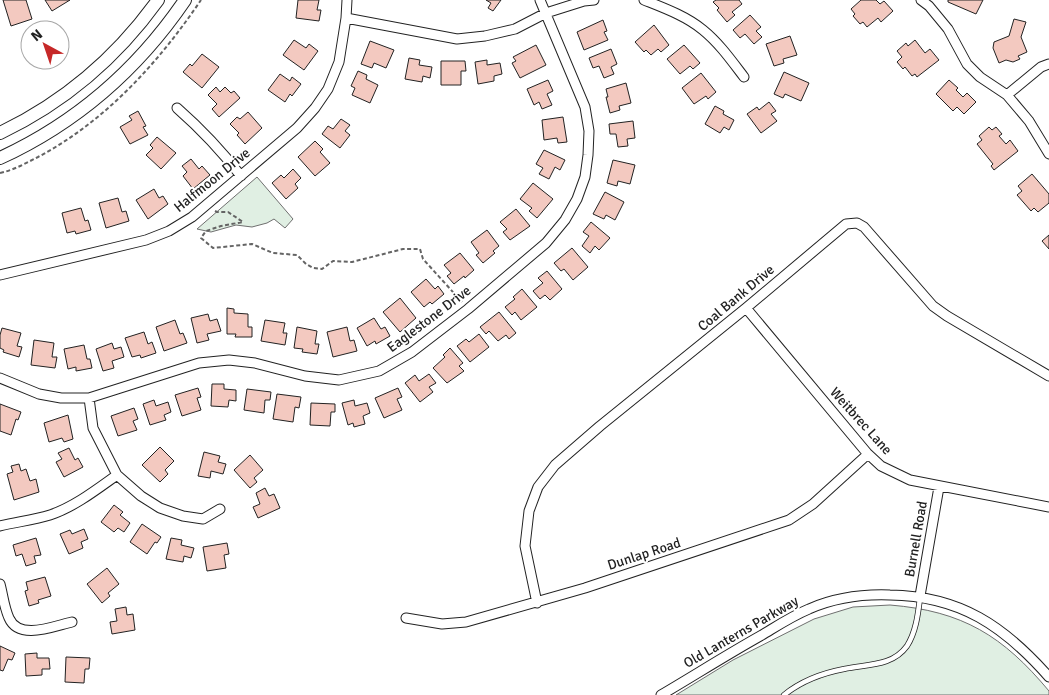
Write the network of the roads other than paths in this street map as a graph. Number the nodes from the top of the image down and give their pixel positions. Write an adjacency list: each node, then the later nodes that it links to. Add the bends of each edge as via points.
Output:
1 (158, 0): 14 (main road, via 137,28 86,79 49,106)
2 (185, 0): 16 (main road, via 154,42 100,96 42,137)
3 (347, 0): 9 (street, Halfmoon Drive)
4 (540, 0): 8 (street, Eaglestone Drive)
5 (594, 0): 8 (street)
6 (644, 0): 11 (street, via 674,12 703,30)
7 (921, 0): 12 (street, via 948,29 967,64)
8 (546, 14): 9 (street, via 515,29 457,39); 22 (street, Eaglestone Drive, via 585,107 590,131 584,177 565,220 546,243 468,309 412,352 379,371 339,380 305,376 254,363 229,360 199,362)
9 (346, 18): 17 (street, Halfmoon Drive, via 339,62 328,89 297,128)
10 (1049, 64): 12 (street, via 1040,67)
11 (744, 77)
12 (1007, 95): 15 (street, via 1029,121)
13 (177, 108): 17 (street, via 219,147)
14 (0, 133)
15 (1049, 154)
16 (0, 158)
17 (241, 176): 18 (street, Halfmoon Drive, via 192,217 169,231 146,240)
18 (0, 275)
19 (746, 308): 20 (street, Coal Bank Drive, via 846,224 857,223 933,306); 23 (street, Weitbrec Lane); 31 (street, Coal Bank Drive, via 600,426 556,465 538,487 529,511 525,546)
20 (1049, 376)
21 (0, 378): 22 (street, Eaglestone Drive, via 39,394)
22 (89, 398): 24 (street, via 93,428)
23 (868, 454): 25 (street, Weitbrec Lane, via 896,475); 31 (street, Dunlap Road, via 789,520)
24 (116, 475): 27 (street, via 160,508 182,516 203,519); 28 (street, via 67,508)
25 (940, 487): 26 (street, Weitbrec Lane); 30 (street, Burnell Road)
26 (1049, 507)
27 (220, 509)
28 (0, 526)
29 (0, 584): 33 (street, via 9,619 19,629 32,631)
30 (920, 596): 34 (street, Old Lanterns Parkway, via 950,604 990,624 1028,654); 35 (street, Old Lanterns Parkway, via 856,596 808,609); 36 (lane, via 915,626 901,652 882,664 825,674)
31 (537, 603): 32 (street, Dunlap Road, via 466,622 442,624)
32 (406, 618)
33 (72, 622)
34 (1049, 677)
35 (662, 695)
36 (784, 695)

